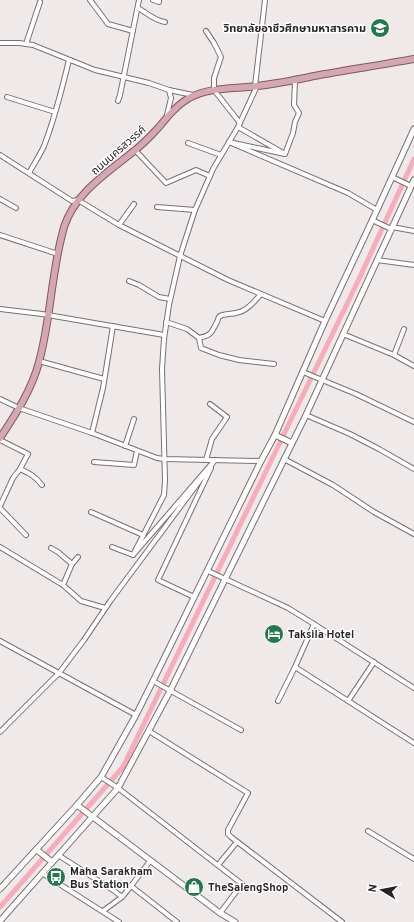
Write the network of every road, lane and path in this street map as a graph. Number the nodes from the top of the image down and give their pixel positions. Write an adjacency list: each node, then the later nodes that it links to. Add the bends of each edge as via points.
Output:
1 (90, 0): 9 (street, via 108,24)
2 (139, 0): 7 (street)
3 (153, 0): 4 (street)
4 (159, 0)
5 (265, 0): 17 (street)
6 (40, 2): 12 (street)
7 (138, 8): 8 (street); 9 (street)
8 (164, 22)
9 (133, 31): 15 (street)
10 (206, 31): 19 (street, via 221,57 214,78)
11 (0, 43): 12 (street)
12 (26, 44): 14 (street)
13 (414, 59): 16 (main road, ถนนนครสวรรค์)
14 (70, 60): 15 (street); 23 (street)
15 (123, 77): 18 (street); 22 (street)
16 (295, 80): 17 (main road, ถนนนครสวรรค์); 30 (street, via 294,105 299,113)
17 (256, 86): 19 (main road, ถนนนครสวรรค์); 25 (street)
18 (169, 90): 20 (street); 24 (street, via 171,98)
19 (214, 90): 20 (main road, ถนนนครสวรรค์); 25 (street)
20 (196, 95): 24 (main road, ถนนนครสวรรค์, via 183,102)
21 (6, 97): 23 (street)
22 (118, 101)
23 (55, 112): 33 (street, via 43,148)
24 (166, 118): 29 (main road, ถนนนครสวรรค์)
25 (239, 125): 27 (street); 30 (street)
26 (414, 129): 35 (street)
27 (229, 142): 30 (street); 32 (street); 44 (street, via 348,193)
28 (188, 143): 32 (street)
29 (136, 150): 34 (street, via 166,183 196,170); 39 (main road, ถนนนครสวรรค์, via 93,184)
30 (285, 154)
31 (0, 155): 33 (street)
32 (221, 156): 34 (street)
33 (29, 173): 39 (street, via 72,201)
34 (210, 176): 43 (street)
35 (392, 177): 37 (street); 44 (street)
36 (414, 180): 37 (street)
37 (411, 186): 47 (street)
38 (0, 199): 42 (street)
39 (78, 200): 46 (street); 50 (main road, ถนนนครสวรรค์, via 64,227)
40 (134, 204): 46 (street)
41 (157, 207): 43 (street)
42 (16, 208)
43 (195, 210): 51 (street)
44 (377, 210): 45 (street)
45 (372, 220): 47 (street); 59 (street)
46 (119, 224): 51 (street)
47 (392, 228): 48 (street); 52 (street)
48 (414, 231)
49 (0, 235): 50 (street)
50 (58, 254): 58 (main road, ถนนนครสวรรค์)
51 (180, 256): 55 (street); 56 (street)
52 (377, 260): 53 (street); 63 (street)
53 (414, 265)
54 (128, 281): 56 (street, via 159,297)
55 (261, 294): 59 (street); 65 (street, via 245,310 218,318 211,333)
56 (170, 299): 60 (street)
57 (0, 308): 58 (street)
58 (48, 315): 61 (street); 67 (main road, ถนนนครสวรรค์)
59 (325, 321): 70 (street)
60 (166, 322): 64 (street); 65 (street, via 187,329)
61 (113, 326): 64 (street); 71 (street)
62 (404, 329): 66 (street)
63 (343, 334): 66 (street); 72 (street)
64 (164, 335): 85 (street)
65 (199, 338): 68 (street, via 201,348 219,355)
66 (394, 355): 69 (street)
67 (40, 361): 71 (street); 75 (main road, ถนนนครสวรรค์)
68 (274, 364)
69 (414, 366)
70 (303, 372): 72 (street); 80 (street)
71 (104, 379): 79 (street)
72 (322, 380): 76 (street); 78 (street)
73 (0, 399): 75 (street)
74 (210, 404): 87 (street, via 227,416 212,439)
75 (19, 408): 79 (street); 81 (main road, ถนนนครสวรรค์)
76 (306, 415): 82 (street); 92 (street, via 350,434)
77 (134, 418): 83 (street)
78 (414, 422)
79 (92, 433): 83 (street)
80 (275, 435): 82 (street); 89 (street)
81 (0, 439): 91 (street, via 28,454)
82 (292, 443): 86 (street)
83 (125, 446): 84 (street)
84 (137, 451): 85 (street); 90 (street, via 134,465)
85 (164, 459): 87 (street); 98 (street, via 164,494)
86 (284, 459): 96 (street); 106 (street)
87 (206, 460): 88 (street)
88 (215, 460): 89 (street); 102 (street); 108 (street, via 158,580); 109 (street)
89 (261, 461): 105 (street)
90 (94, 462)
91 (20, 468): 93 (street, via 37,478); 94 (street)
92 (414, 469)
93 (42, 485)
94 (0, 507): 97 (street)
95 (91, 512): 98 (street)
96 (414, 534)
97 (26, 535)
98 (143, 536): 102 (street)
99 (0, 547): 107 (street)
100 (112, 547): 102 (street)
101 (52, 548): 104 (street)
102 (133, 555)
103 (78, 557): 104 (street)
104 (72, 564): 107 (street)
105 (208, 571): 106 (street); 108 (street)
106 (225, 579): 110 (street, via 288,608); 117 (street)
107 (62, 586): 109 (street, via 81,601)
108 (194, 597): 115 (street)
109 (105, 608): 114 (street)
110 (314, 624): 112 (street); 113 (street)
111 (0, 641): 114 (street)
112 (374, 662): 116 (street); 119 (street)
113 (295, 668): 118 (street); 119 (street)
114 (59, 673): 120 (street); 123 (street)
115 (153, 681): 117 (street); 120 (street)
116 (414, 688)
117 (170, 691): 121 (street); 122 (street)
118 (278, 701)
119 (348, 701): 124 (street)
120 (136, 715): 125 (street)
121 (240, 730)
122 (149, 731): 126 (street); 130 (street, via 248,793 228,830 228,834)
123 (0, 732)
124 (414, 743)
125 (101, 777): 126 (street); 127 (street)
126 (118, 788): 128 (street); 136 (street)
127 (77, 805): 128 (street); 131 (street)
128 (93, 817): 132 (street); 134 (street)
129 (368, 831): 133 (street)
130 (237, 842): 136 (street); 147 (street)
131 (37, 850): 135 (street); 139 (street)
132 (58, 856): 135 (street); 140 (street)
133 (414, 859)
134 (150, 861): 138 (street); 142 (street)
135 (52, 862): 137 (street)
136 (218, 865): 142 (street, via 242,884)
137 (42, 873): 141 (street); 143 (street)
138 (131, 886): 140 (street); 145 (street)
139 (0, 889)
140 (122, 897): 141 (street)
141 (103, 911): 144 (street)
142 (220, 914): 146 (street)
143 (0, 921)
144 (119, 922)
145 (177, 922)
146 (235, 922)
147 (342, 922)

